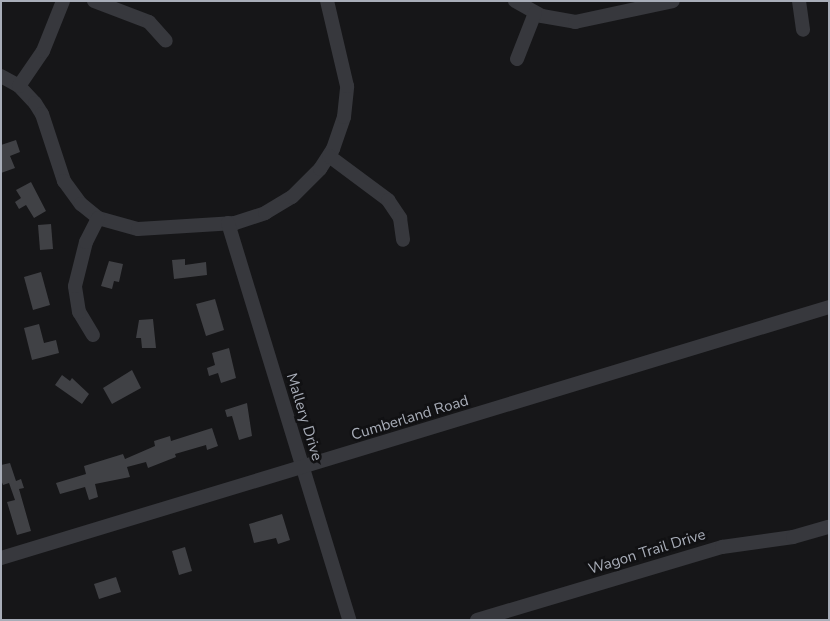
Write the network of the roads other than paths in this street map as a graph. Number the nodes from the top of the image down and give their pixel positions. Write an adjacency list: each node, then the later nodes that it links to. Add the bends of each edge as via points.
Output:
1 (64, 1): 12 (street, via 44,51)
2 (94, 1): 9 (street, via 149,22)
3 (327, 1): 13 (street, via 347,86 342,127)
4 (515, 1): 7 (street)
5 (673, 1): 7 (street, via 584,21 562,20)
6 (799, 1): 8 (street)
7 (536, 13): 10 (street)
8 (803, 30)
9 (166, 41)
10 (518, 59)
11 (1, 76): 12 (street)
12 (19, 86): 14 (street, via 42,114 64,181 81,204)
13 (329, 156): 15 (street, via 304,187 279,206); 16 (street, via 388,200 400,218)
14 (98, 218): 15 (street, via 138,229); 18 (street, via 86,242 75,286 79,312)
15 (228, 223): 19 (street, Mallery Drive)
16 (403, 240)
17 (829, 307): 19 (street, Cumberland Road)
18 (93, 335)
19 (303, 468): 21 (street, Cumberland Road); 22 (street, Mallery Drive)
20 (829, 527): 23 (street, Wagon Trail Drive, via 793,537 722,547)
21 (1, 558)
22 (349, 620)
23 (476, 620)

